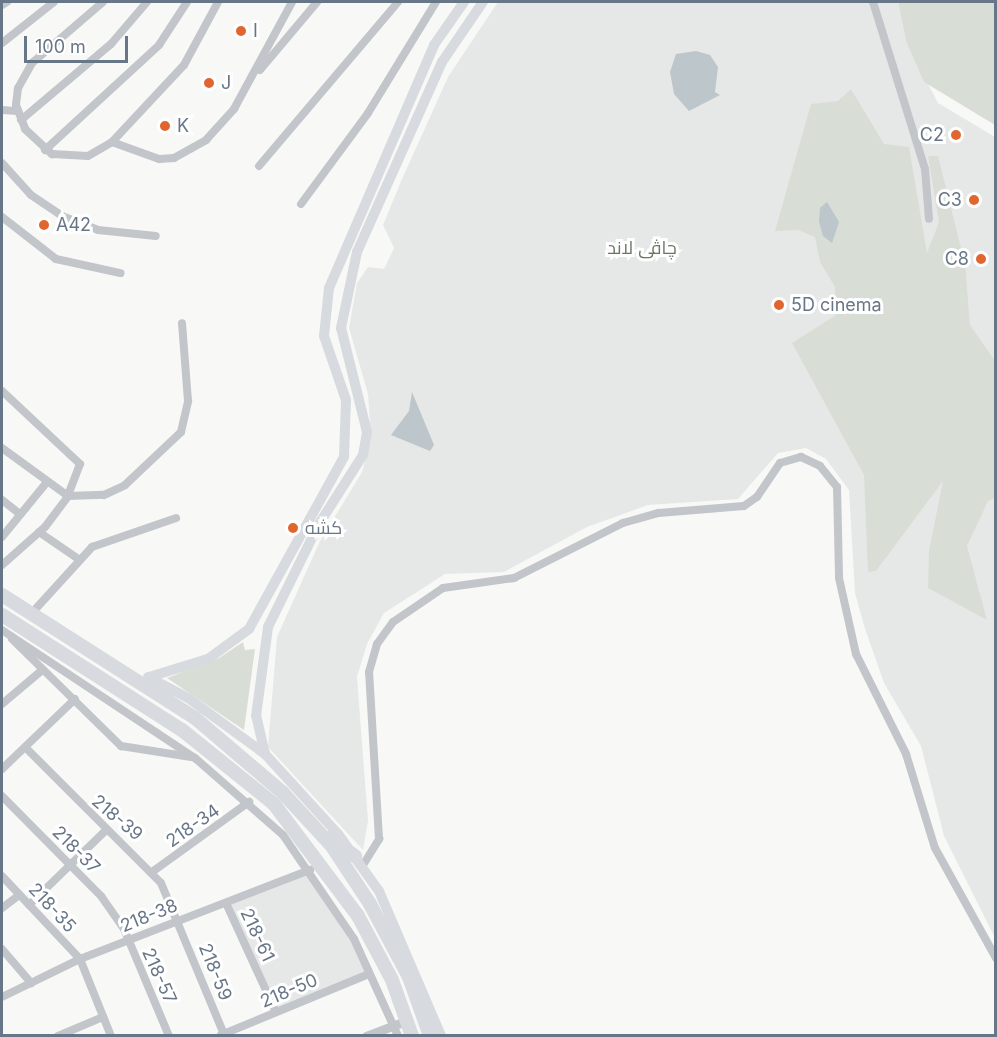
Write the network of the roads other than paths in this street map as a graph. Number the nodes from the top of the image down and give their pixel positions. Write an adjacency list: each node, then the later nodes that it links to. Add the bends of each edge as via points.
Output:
1 (7, 2): 14 (street)
2 (54, 2): 15 (street)
3 (103, 2): 18 (street, via 25,71 18,88)
4 (147, 2): 19 (street, via 111,44)
5 (187, 2): 21 (street, via 159,45)
6 (218, 2): 20 (street, via 184,65)
7 (292, 2): 16 (street)
8 (317, 2): 16 (street)
9 (398, 2): 23 (street)
10 (436, 2): 24 (street, via 357,130)
11 (464, 2): 45 (main road, via 434,45 329,288 324,336 346,400 344,457)
12 (483, 2): 46 (main road, via 442,62 357,252 340,328 362,397 367,432 363,455 285,587)
13 (873, 2): 26 (street, via 923,160)
14 (2, 5)
15 (2, 43)
16 (249, 83): 20 (street, via 216,132 174,158 147,157)
17 (2, 110): 18 (street)
18 (18, 111): 19 (street)
19 (21, 120): 21 (street)
20 (112, 142): 21 (street, via 80,158)
21 (45, 150)
22 (2, 163): 27 (street, via 31,195 62,216 98,230)
23 (259, 166)
24 (301, 204)
25 (2, 217): 28 (street, via 56,259)
26 (929, 219)
27 (156, 236)
28 (120, 273)
29 (182, 323): 33 (street, via 188,401 181,432 125,485 104,495)
30 (2, 391): 33 (street, via 80,464)
31 (2, 448): 32 (street)
32 (47, 482): 33 (street); 35 (street)
33 (68, 496): 37 (street)
34 (2, 500): 35 (street)
35 (20, 514): 38 (street)
36 (176, 518): 39 (street, via 109,538)
37 (39, 532): 39 (street); 40 (street)
38 (2, 537)
39 (78, 558): 42 (street)
40 (2, 565)
41 (2, 595): 42 (highway)
42 (31, 614): 48 (highway)
43 (2, 615): 44 (highway)
44 (6, 632): 47 (street); 56 (street); 82 (highway, via 182,730 274,804 349,901)
45 (244, 634): 46 (main road); 49 (main road, via 208,659)
46 (264, 644): 55 (main road, via 256,723)
47 (40, 671): 50 (street); 51 (street)
48 (128, 674): 49 (main road); 54 (highway)
49 (149, 677): 52 (main road, via 188,698)
50 (75, 699): 53 (street); 56 (street, via 121,746)
51 (2, 704)
52 (246, 739): 54 (highway); 55 (main road)
53 (25, 747): 57 (street); 61 (street, 218-39)
54 (237, 750): 60 (highway)
55 (265, 754): 62 (main road)
56 (195, 758): 59 (street)
57 (2, 770)
58 (2, 796): 63 (street, 218-37)
59 (249, 802): 64 (street); 65 (street, 218-34)
60 (317, 829): 62 (highway); 90 (highway, via 390,939)
61 (105, 831): 63 (street); 65 (street, 218-39)
62 (359, 860): 75 (street, via 379,839 369,672 377,644 393,622 444,588 514,578 623,523 659,513 744,506 757,497 780,464 801,458 820,466 837,487 839,578 852,643 906,754 935,848); 91 (main road, via 398,929)
63 (70, 865): 69 (street); 72 (street, 218-37)
64 (310, 870): 68 (street, 218-38); 77 (street)
65 (153, 872): 71 (street, 218-39)
66 (2, 876): 67 (street, 218-35)
67 (19, 895): 69 (street, 218-35); 70 (street)
68 (226, 903): 71 (street, 218-38); 80 (street, 218-61)
69 (29, 905): 76 (street, 218-35)
70 (2, 908)
71 (178, 921): 73 (street, 218-38); 86 (street, 218-59)
72 (124, 929): 73 (street, 218-57)
73 (126, 942): 76 (street, 218-38); 85 (street, 218-57)
74 (2, 949): 78 (street)
75 (996, 958)
76 (80, 960): 78 (street, 218-38); 81 (street)
77 (369, 974): 80 (street, 218-50); 82 (street)
78 (31, 983): 79 (street, 218-38)
79 (2, 997)
80 (276, 1012): 86 (street, 218-50)
81 (103, 1017): 83 (street); 84 (street)
82 (402, 1022): 87 (street); 88 (street); 89 (highway)
83 (58, 1035)
84 (111, 1035)
85 (169, 1035)
86 (222, 1035)
87 (366, 1035)
88 (398, 1035)
89 (412, 1035)
90 (430, 1035)
91 (441, 1035)

